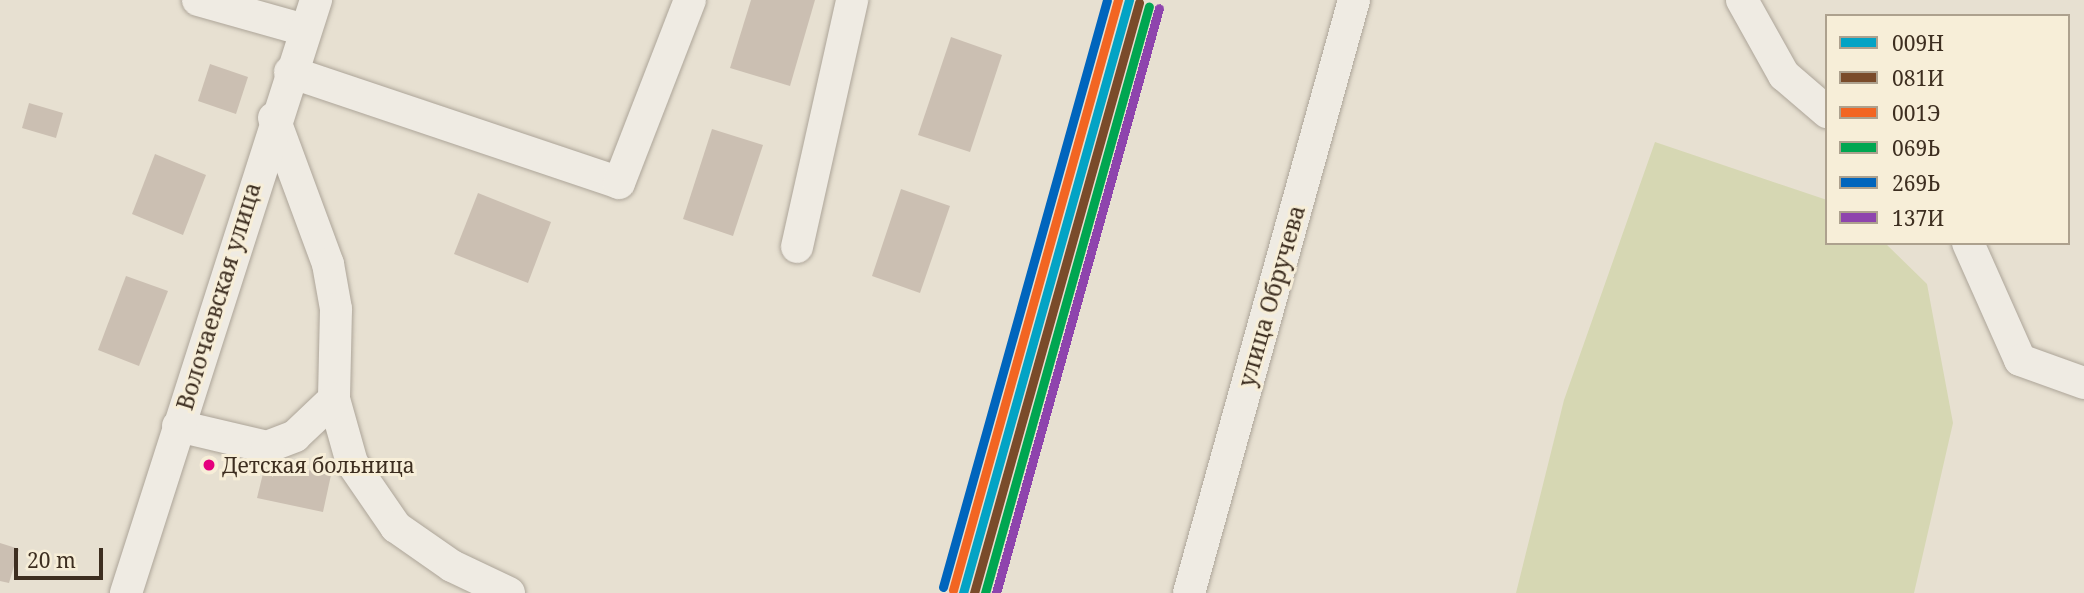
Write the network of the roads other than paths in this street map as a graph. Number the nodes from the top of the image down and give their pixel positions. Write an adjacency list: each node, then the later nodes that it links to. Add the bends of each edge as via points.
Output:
1 (198, 0): 7 (street)
2 (316, 0): 7 (street, Волочаевская улица)
3 (690, 0): 8 (street, via 619,183)
4 (852, 0): 12 (street)
5 (1354, 0): 18 (street, улица Обручева)
6 (1742, 0): 9 (street, via 1784,75)
7 (305, 30): 8 (street, Волочаевская улица)
8 (290, 72): 10 (street, Волочаевская улица)
9 (1825, 110)
10 (274, 118): 14 (street, via 328,264 336,309); 15 (street, Волочаевская улица)
11 (1969, 245): 13 (street, via 2020,360)
12 (797, 247)
13 (2084, 383)
14 (334, 399): 15 (street, via 295,436 267,447); 17 (street, via 352,463 396,527 452,566)
15 (178, 426): 16 (street, Волочаевская улица)
16 (125, 593)
17 (509, 593)
18 (1189, 593)

